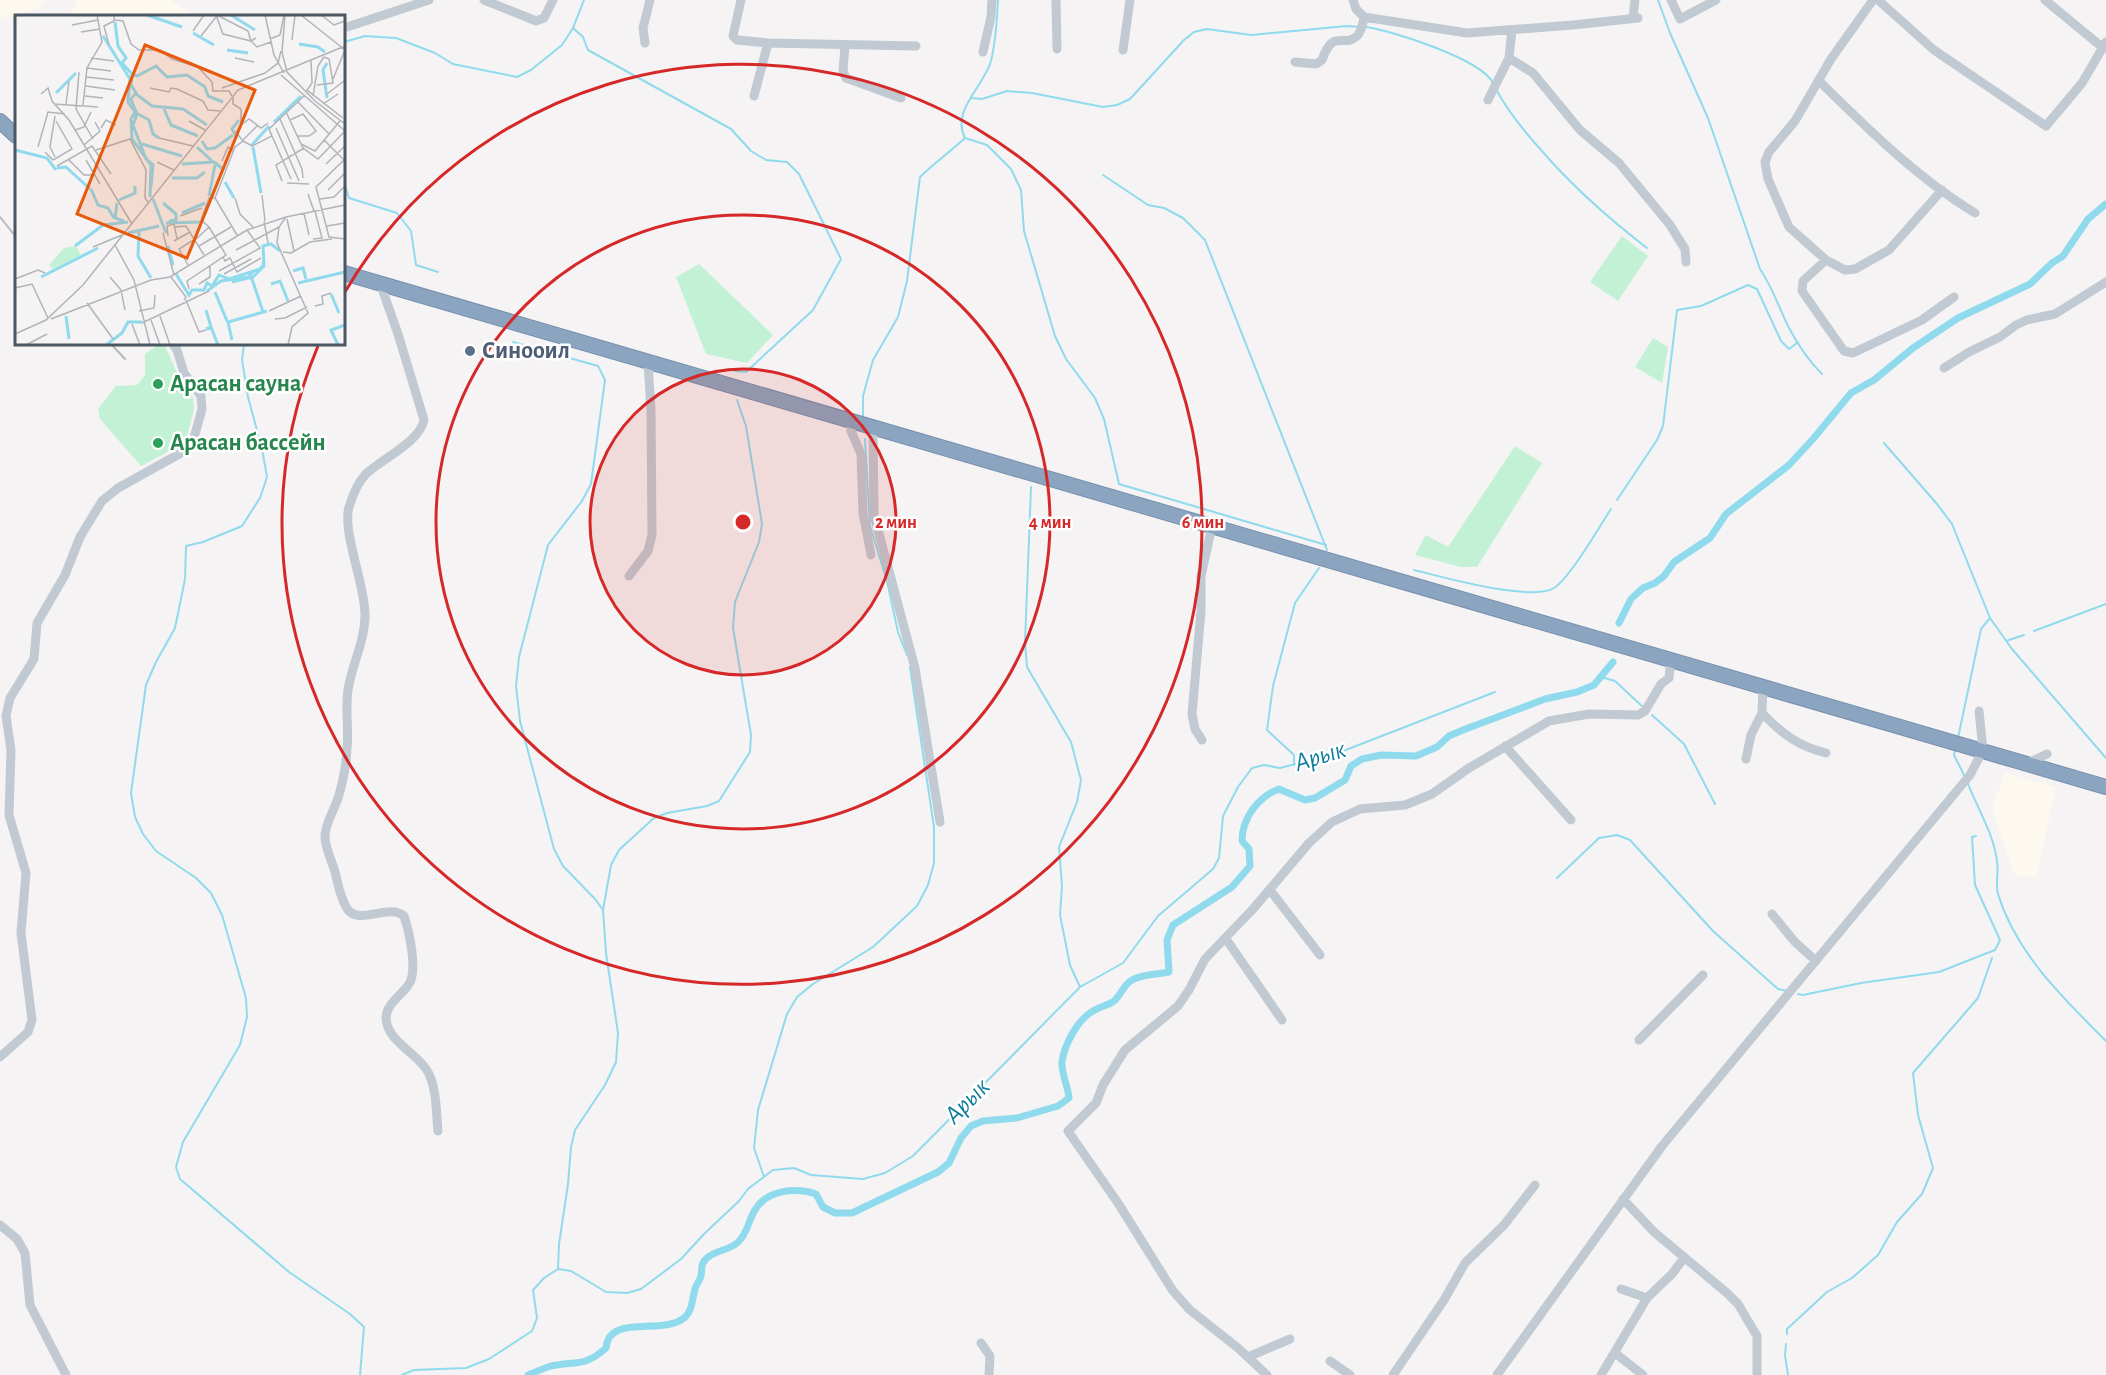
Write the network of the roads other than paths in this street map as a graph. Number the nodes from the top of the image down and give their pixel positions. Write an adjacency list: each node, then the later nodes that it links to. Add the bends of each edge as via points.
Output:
1 (429, 0): 16 (street)
2 (484, 0): 3 (street, via 541,21)
3 (553, 0)
4 (650, 0): 18 (street, via 643,28)
5 (741, 0): 19 (street, via 733,36 737,40)
6 (992, 0): 25 (street)
7 (1056, 0): 23 (street)
8 (1130, 0): 24 (street)
9 (1353, 0): 15 (street)
10 (1635, 0): 17 (street, via 1635,18)
11 (1671, 0): 12 (street, via 1680,19)
12 (1716, 0)
13 (1875, 0): 20 (street, via 1934,50 2046,126 2082,83); 28 (street, via 1831,58)
14 (2045, 0): 20 (street)
15 (1364, 17): 17 (street, via 1467,33); 27 (street, via 1359,34 1353,39 1333,41 1316,64)
16 (345, 28)
17 (1512, 30): 26 (street)
18 (645, 43)
19 (768, 43): 21 (street); 29 (street)
20 (2104, 45)
21 (845, 46): 22 (street); 30 (street, via 846,78)
22 (916, 46)
23 (1057, 49)
24 (1123, 50)
25 (983, 52)
26 (1509, 58): 31 (street); 37 (street, via 1533,73 1580,130 1619,163 1671,225 1685,249)
27 (1295, 62)
28 (1819, 81): 34 (street, via 1876,138); 36 (street, via 1765,162 1768,179 1789,227)
29 (754, 96)
30 (901, 98)
31 (1488, 100)
32 (0, 121): 33 (highway)
33 (15, 135)
34 (1942, 190): 35 (street); 36 (street, via 1889,250 1855,269 1845,270)
35 (1975, 213)
36 (1826, 260): 41 (street, via 1803,281 1802,291 1844,351 1853,353 1922,320)
37 (1686, 262)
38 (345, 273): 40 (highway)
39 (2106, 282): 44 (street, via 2050,316 2016,325)
40 (380, 283): 43 (highway); 73 (street, via 424,420 413,438 365,475 349,508 349,533 365,616 348,691 344,773 325,838 341,898 351,914 395,912 404,916 412,977 387,1012 386,1021 396,1040 421,1062 431,1078)
41 (1954, 297)
42 (174, 345): 72 (street, via 184,373 201,396 202,409 192,445 102,501 38,622 34,659 10,698 6,716 9,815 26,873 21,933 32,1020 28,1032)
43 (648, 362): 45 (highway); 49 (street, via 652,535 648,551)
44 (1944, 368)
45 (851, 421): 46 (highway); 48 (street, via 861,454 863,513)
46 (873, 427): 47 (highway); 63 (street, via 874,515 915,668)
47 (1212, 526): 50 (highway); 54 (street, via 1200,576 1201,611 1192,714)
48 (871, 555)
49 (629, 576)
50 (1671, 659): 51 (highway); 55 (street, via 1669,678 1642,713 1559,718)
51 (1763, 686): 53 (street); 56 (highway)
52 (1979, 711): 56 (street)
53 (1762, 712): 57 (street, via 1790,739); 59 (street, via 1751,735)
54 (1202, 740)
55 (1505, 747): 62 (street); 64 (street, via 1432,794 1405,805 1360,809 1332,822)
56 (1983, 750): 60 (highway); 68 (street, via 1970,775)
57 (1826, 753)
58 (2047, 754): 60 (street)
59 (1746, 759)
60 (2028, 763): 61 (highway)
61 (2106, 787)
62 (1571, 820)
63 (940, 822)
64 (1270, 890): 66 (street); 67 (street)
65 (1772, 914): 68 (street)
66 (1226, 939): 70 (street); 83 (street, via 1205,959 1178,1006 1125,1050 1096,1103 1068,1131 1173,1290 1190,1310)
67 (1320, 955)
68 (1816, 961): 75 (street, via 1677,1127)
69 (1703, 975): 71 (street)
70 (1282, 1020)
71 (1639, 1040)
72 (0, 1057)
73 (438, 1131)
74 (1534, 1185): 89 (street, via 1504,1225 1465,1263)
75 (1623, 1199): 77 (street); 90 (street)
76 (0, 1225): 85 (street, via 25,1252 30,1305)
77 (1684, 1258): 79 (street); 93 (street, via 1738,1304 1756,1333)
78 (1621, 1289): 79 (street)
79 (1647, 1298): 82 (street)
80 (1290, 1339): 83 (street)
81 (981, 1343): 86 (street, via 990,1356)
82 (1615, 1353): 91 (street); 92 (street)
83 (1248, 1357): 87 (street)
84 (1330, 1361): 88 (street)
85 (66, 1375)
86 (989, 1375)
87 (1267, 1375)
88 (1350, 1375)
89 (1393, 1375)
90 (1497, 1375)
91 (1601, 1375)
92 (1643, 1375)
93 (1757, 1375)

